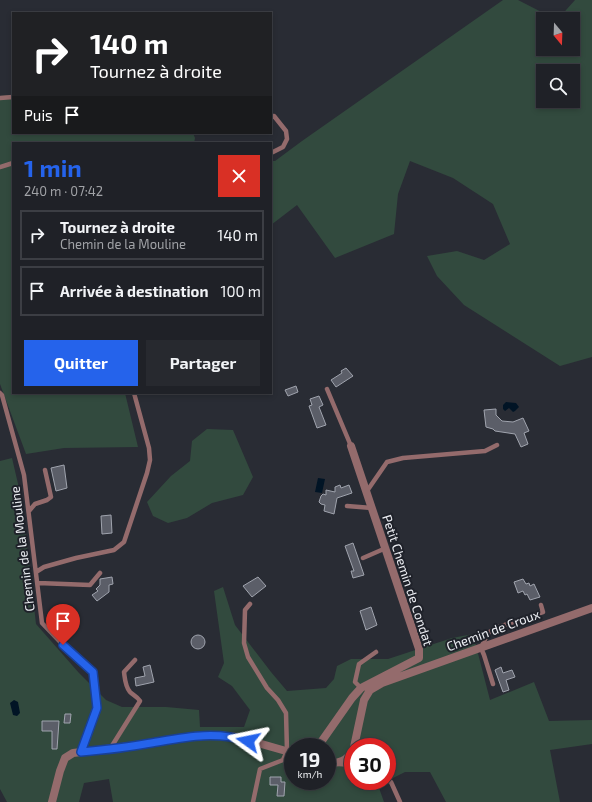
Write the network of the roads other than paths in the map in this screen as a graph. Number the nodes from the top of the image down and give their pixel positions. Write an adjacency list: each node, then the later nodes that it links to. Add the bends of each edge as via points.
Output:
1 (12, 97): 2 (lane)
2 (0, 98)
3 (272, 117): 4 (lane, via 286,131 287,139 283,147)
4 (272, 152)
5 (12, 163): 6 (lane)
6 (0, 167)
7 (327, 389): 11 (lane)
8 (0, 394): 16 (lane, Chemin de la Mouline, via 24,475)
9 (134, 394): 19 (lane, via 150,460 124,542 114,550 44,567)
10 (497, 445): 13 (lane, via 486,451 403,458 387,462)
11 (351, 446): 13 (street, Petit Chemin de Condat)
12 (45, 470): 16 (lane, via 51,497 35,504)
13 (366, 491): 15 (street, Petit Chemin de Condat)
14 (347, 506): 15 (lane)
15 (372, 508): 17 (street, Petit Chemin de Condat)
16 (29, 511): 19 (lane, Chemin de la Mouline)
17 (386, 548): 18 (lane); 29 (street, Petit Chemin de Condat, via 420,648 419,658)
18 (363, 558)
19 (36, 572): 21 (lane, Chemin de la Mouline)
20 (100, 573): 21 (lane, via 90,585)
21 (38, 583): 35 (lane, Chemin de la Mouline, via 42,623 93,672 97,708)
22 (250, 604): 30 (lane, via 245,610 244,643 248,657 286,713)
23 (541, 605): 25 (lane, via 543,612 488,633)
24 (592, 608): 25 (street, Chemin de Croux)
25 (481, 648): 28 (lane); 32 (street, Chemin de Croux, via 382,683 370,690 364,700)
26 (376, 652): 29 (lane, via 359,664 354,682)
27 (135, 660): 33 (lane, via 124,672 125,682 129,691 140,701)
28 (493, 684)
29 (361, 688): 31 (street, Petit Chemin de Condat)
30 (289, 738)
31 (324, 738)
32 (355, 738)
33 (110, 749): 34 (street, via 216,735 237,737); 35 (street)
34 (284, 750)
35 (81, 752): 38 (street, via 73,753 66,758)
36 (284, 759): 39 (lane, via 260,769)
37 (395, 790): 40 (lane)
38 (52, 802)
39 (253, 802)
40 (400, 802)

